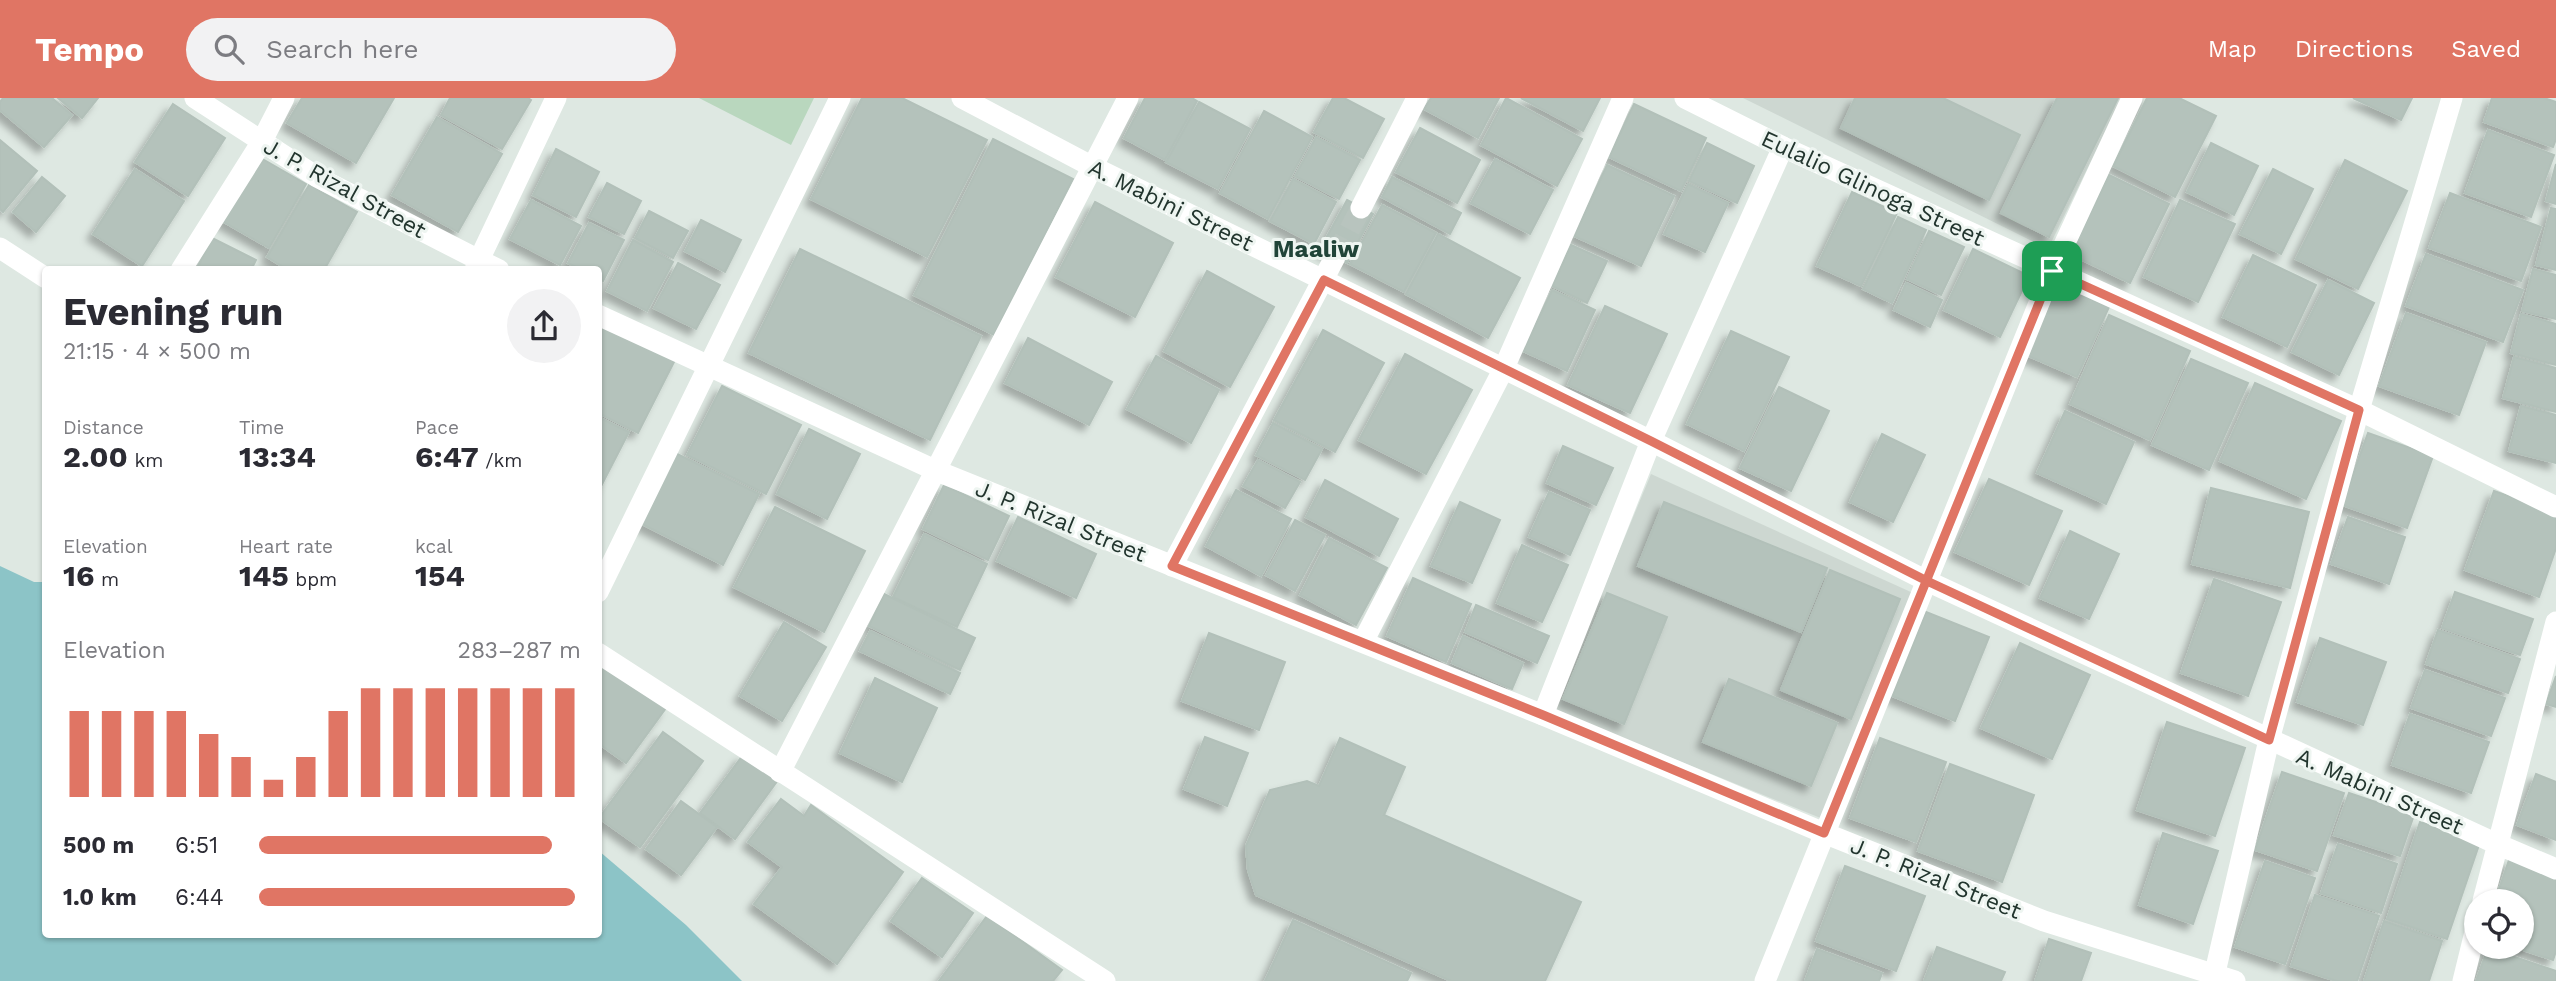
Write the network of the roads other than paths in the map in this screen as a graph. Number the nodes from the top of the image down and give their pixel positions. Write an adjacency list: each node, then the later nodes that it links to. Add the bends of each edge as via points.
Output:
1 (195, 98): 12 (street, J. P. Rizal Street)
2 (284, 98): 12 (street)
3 (556, 98): 18 (street)
4 (839, 98): 24 (street)
5 (962, 98): 14 (street, A. Mabini Street)
6 (1128, 98): 14 (street)
7 (1417, 98): 15 (street)
8 (1623, 98): 25 (street)
9 (1685, 98): 13 (street, Eulalio Glinoga Street)
10 (2132, 98): 20 (street)
11 (2452, 98): 26 (street)
12 (261, 143): 18 (street, J. P. Rizal Street); 19 (street)
13 (1783, 147): 20 (street, Eulalio Glinoga Street); 27 (street)
14 (1093, 167): 22 (street, A. Mabini Street); 28 (street)
15 (1361, 208)
16 (0, 248): 21 (street)
17 (1335, 257): 22 (street)
18 (477, 265)
19 (184, 266)
20 (2052, 271): 26 (street, Eulalio Glinoga Street); 31 (street)
21 (42, 275)
22 (1324, 280): 25 (street, A. Mabini Street); 30 (street)
23 (602, 317): 24 (street, J. P. Rizal Street)
24 (708, 366): 28 (street, J. P. Rizal Street); 32 (street)
25 (1504, 369): 27 (street, A. Mabini Street); 34 (street)
26 (2359, 410): 29 (street, Eulalio Glinoga Street); 37 (street)
27 (1651, 441): 31 (street, A. Mabini Street); 36 (street)
28 (937, 471): 30 (street, J. P. Rizal Street); 38 (street)
29 (2556, 507)
30 (1172, 566): 34 (street, J. P. Rizal Street)
31 (1927, 581): 37 (street, A. Mabini Street); 39 (street)
32 (602, 584)
33 (2556, 622): 40 (street)
34 (1363, 642): 36 (street, J. P. Rizal Street)
35 (602, 656): 38 (street)
36 (1543, 715): 39 (street, J. P. Rizal Street)
37 (2269, 740): 40 (street, A. Mabini Street); 44 (street)
38 (780, 772): 45 (street)
39 (1824, 833): 44 (street, J. P. Rizal Street, via 2044,921); 46 (street)
40 (2497, 844): 41 (street, A. Mabini Street); 42 (street)
41 (2556, 869)
42 (2486, 889)
43 (2468, 959): 47 (street)
44 (2221, 979)
45 (1105, 981)
46 (1765, 981)
47 (2463, 981)

